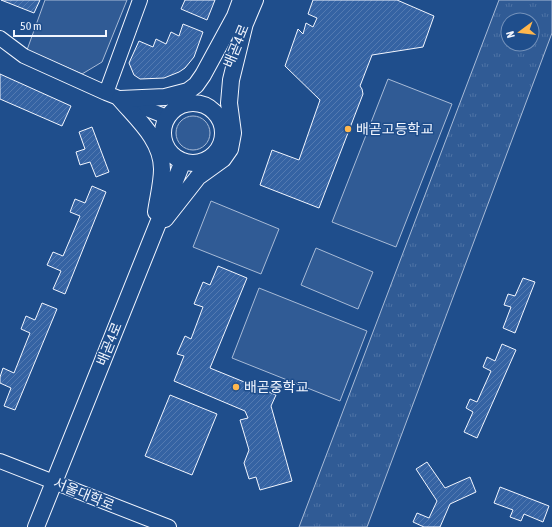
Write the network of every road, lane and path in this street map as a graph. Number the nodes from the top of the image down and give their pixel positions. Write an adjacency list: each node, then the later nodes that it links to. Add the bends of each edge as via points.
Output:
1 (140, 0): 6 (street)
2 (241, 0): 4 (main road, 배곧4로)
3 (255, 0): 4 (main road, 배곧4로)
4 (240, 20): 6 (main road, via 196,85 188,91 165,97); 7 (main road, 배곧4로, via 204,90 198,100); 8 (main road, 배곧4로, via 219,89); 11 (main road, via 228,103 233,133 230,148 223,159 198,177)
5 (0, 38): 6 (street, via 24,56)
6 (113, 96): 9 (street); 11 (main road, via 151,136 161,155 162,169)
7 (192, 103): 8 (main road, via 202,104); 9 (main road, via 173,110)
8 (218, 116): 10 (main road, via 223,136 215,154 197,163)
9 (167, 117): 10 (main road, via 163,136 165,145 170,153)
10 (183, 161): 11 (main road, 배곧4로)
11 (153, 235): 13 (main road, 배곧4로)
12 (0, 461): 13 (street, 서울대학로)
13 (54, 482): 14 (main road, 배곧4로); 15 (street, 서울대학로)
14 (36, 527)
15 (169, 527)

